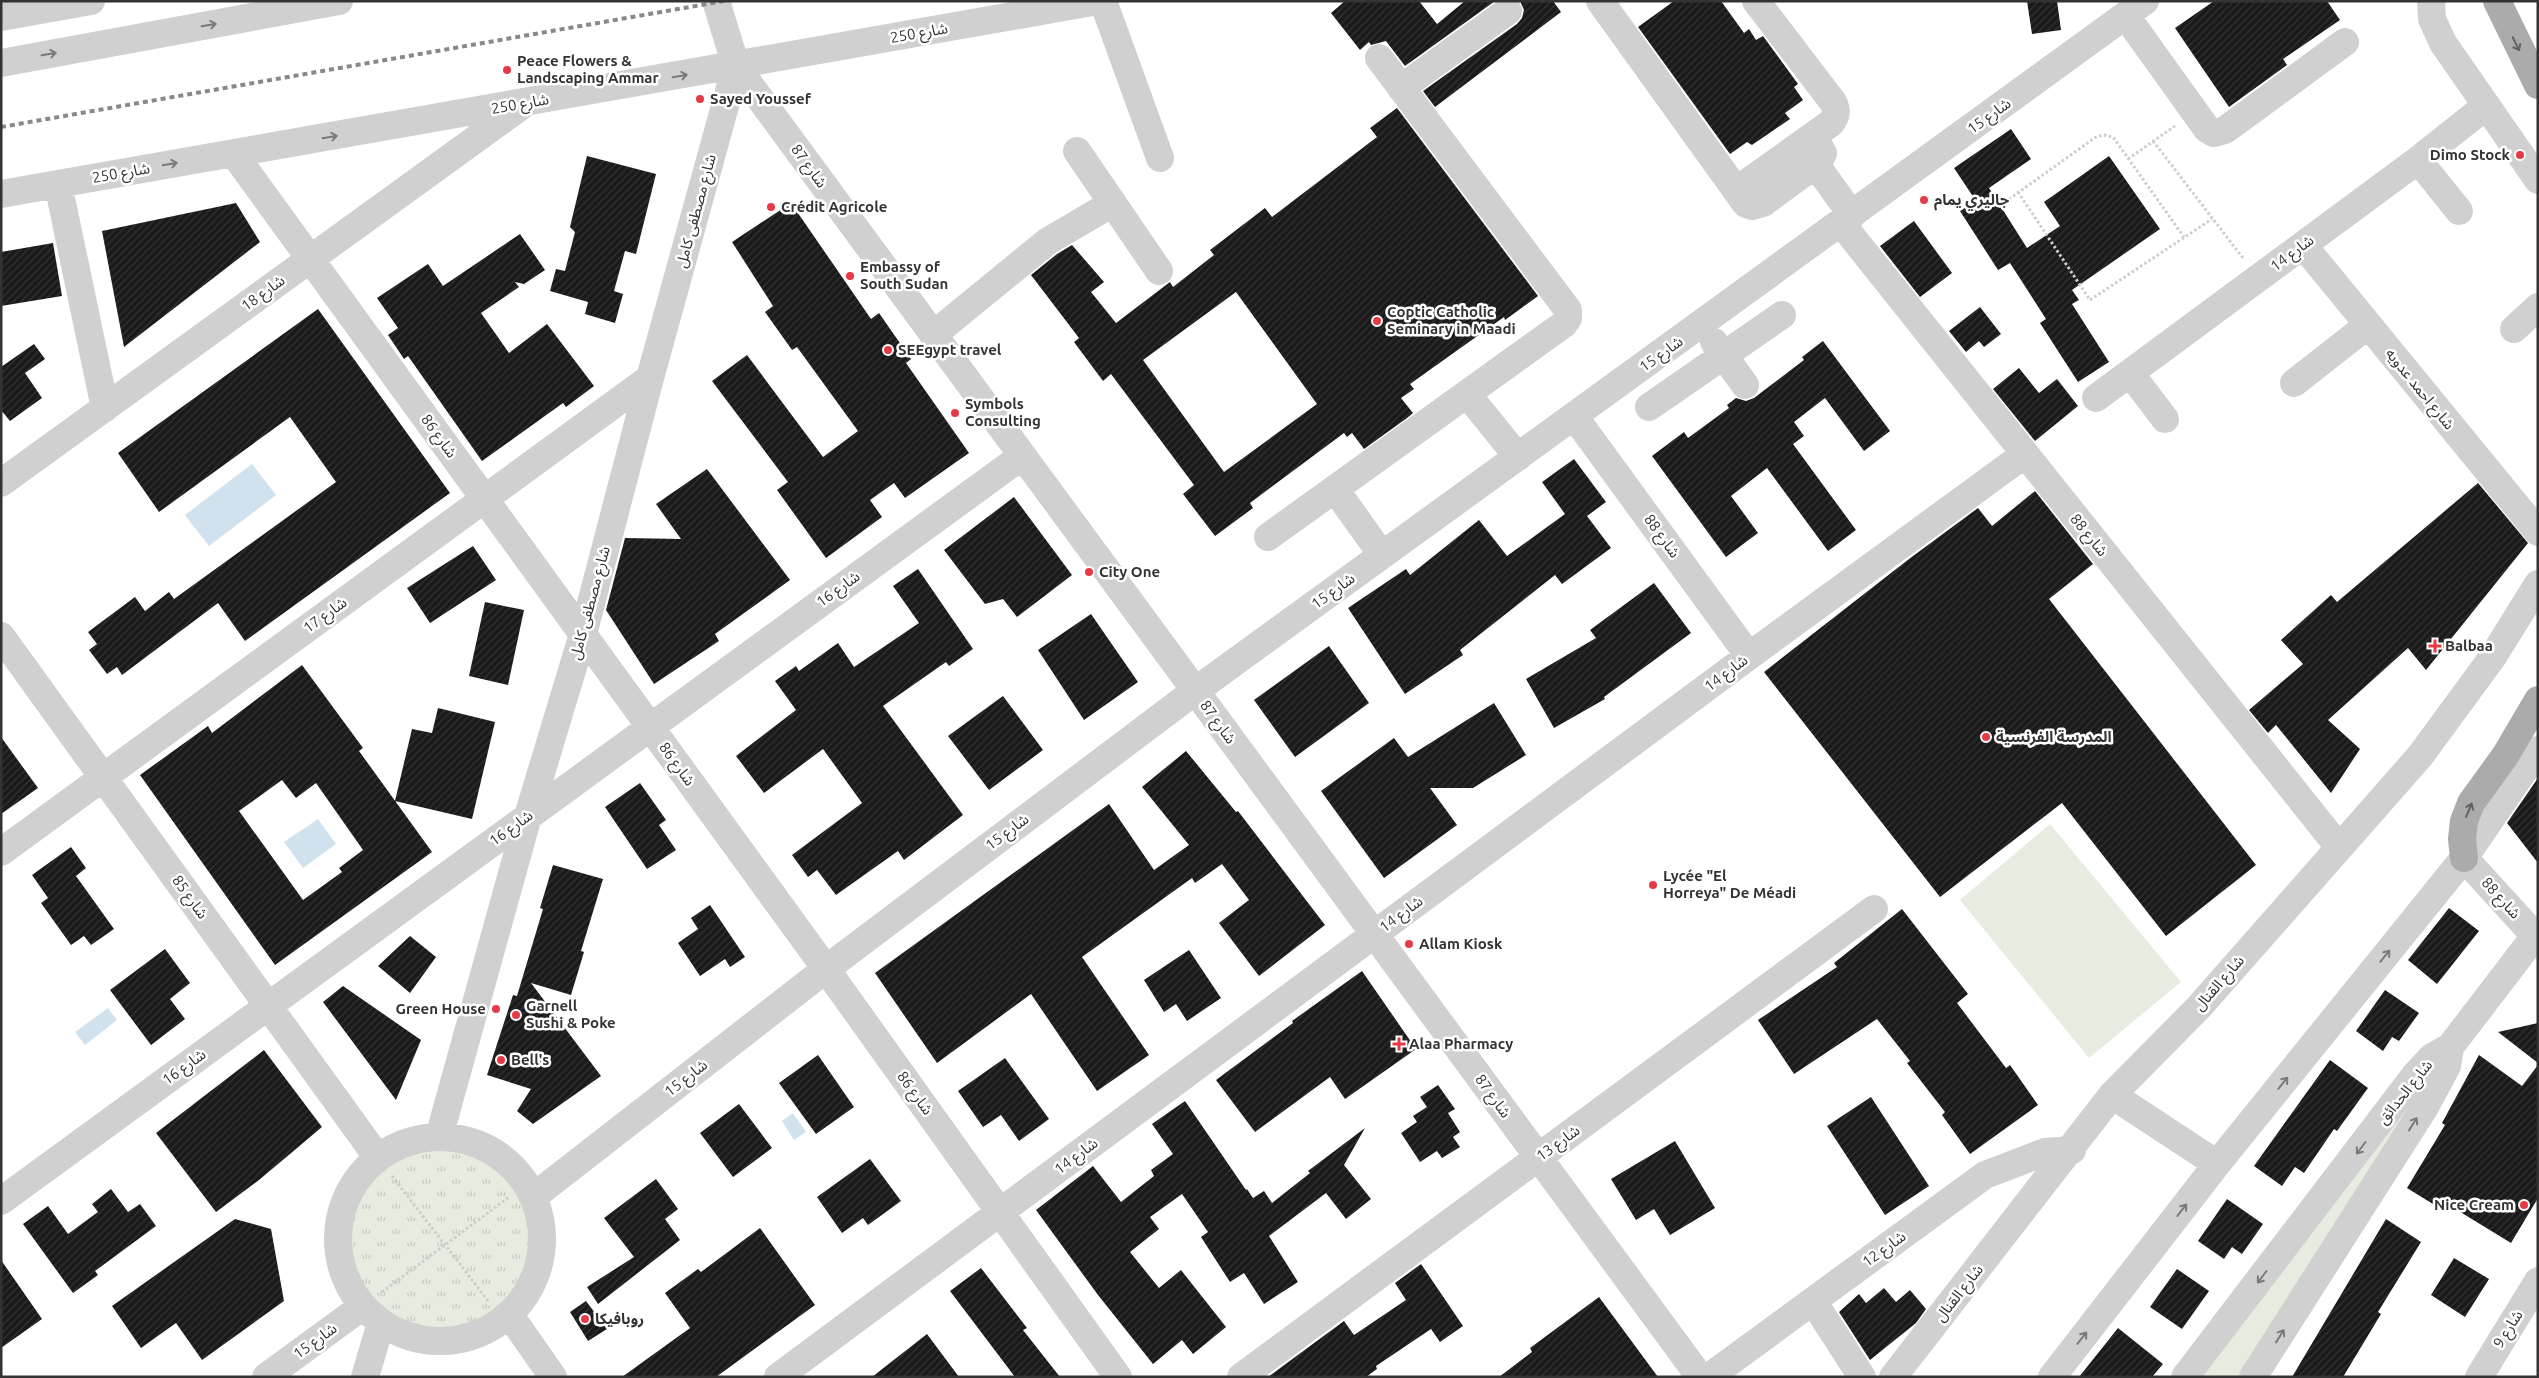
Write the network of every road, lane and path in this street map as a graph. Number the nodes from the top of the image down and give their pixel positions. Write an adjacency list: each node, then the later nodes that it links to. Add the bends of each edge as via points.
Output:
1 (91, 1): 10 (street)
2 (339, 1): 16 (street, one-way to 2)
3 (716, 1): 17 (street)
4 (1098, 1): 17 (street, شارع 250)
5 (1103, 1): 27 (street)
6 (1600, 1): 33 (street)
7 (1756, 1): 23 (street, via 1836,109 1836,117 1831,123)
8 (2432, 1): 21 (street, via 2436,32)
9 (2497, 1): 18 (main road, one-way to 18)
10 (39, 6): 13 (street)
11 (2136, 9): 22 (street); 39 (street, شارع 15)
12 (1508, 11): 19 (street)
13 (1, 18)
14 (2345, 42): 22 (street, via 2222,132 2214,133 2207,129)
15 (1379, 58): 19 (street)
16 (1, 63)
17 (736, 66): 20 (street, شارع 250, one-way to 17); 51 (street, شارع 87); 54 (street, شارع مصطفى كامل)
18 (2538, 85)
19 (1401, 88): 57 (street, via 1568,310 1564,324)
20 (525, 103): 26 (street, شارع 250, one-way to 20); 43 (street, شارع 18)
21 (2486, 106): 29 (street, شارع 14); 31 (street)
22 (2195, 112): 24 (path)
23 (1813, 136): 30 (street, via 1823,154); 33 (street)
24 (2153, 141): 28 (path); 40 (path)
25 (1077, 151): 37 (street)
26 (234, 154): 32 (street, شارع 250, one-way to 26); 43 (street, شارع 86)
27 (1160, 158)
28 (2128, 159): 34 (path, via 2113,138 2096,137); 41 (path)
29 (2418, 160): 38 (street); 42 (street, شارع 14)
30 (1816, 165): 33 (street, via 1758,206 1746,204); 39 (street, شارع 88)
31 (2538, 180)
32 (58, 184): 35 (street, شارع 250); 59 (street)
33 (1737, 190)
34 (2018, 192): 36 (path); 41 (path, via 2090,300)
35 (1, 194)
36 (2005, 202)
37 (1113, 203): 44 (street); 51 (street, via 1048,240)
38 (2458, 211)
39 (1846, 219): 48 (street, شارع 15); 63 (street, شارع 88)
40 (2212, 219): 41 (path); 45 (path)
41 (2184, 237)
42 (2303, 246): 45 (street, شارع 14); 49 (street, شارع احمد عدويه)
43 (310, 259): 59 (street, شارع 18); 68 (street, شارع 86)
44 (1159, 271)
45 (2259, 278): 53 (street, شارع 14)
46 (2538, 307): 50 (street)
47 (1782, 316): 52 (street)
48 (1701, 325): 52 (street); 61 (street, شارع 15)
49 (2368, 325): 55 (street); 69 (street, شارع احمد عدويه)
50 (2514, 329)
51 (933, 335): 64 (street, شارع 87)
52 (1724, 356): 56 (street); 60 (street)
53 (2130, 373): 58 (street, شارع 14); 62 (street)
54 (650, 378): 68 (street, شارع 17); 73 (street, شارع مصطفى كامل)
55 (2294, 383)
56 (1745, 385)
57 (1468, 394): 65 (street); 67 (street)
58 (2096, 398)
59 (105, 408): 66 (street, شارع 18)
60 (1649, 408)
61 (1574, 416): 65 (street, شارع 15); 75 (street, شارع 88)
62 (2165, 419)
63 (2024, 454): 75 (street, شارع 14); 82 (street, شارع 88)
64 (1022, 456): 76 (street, شارع 87); 78 (street, شارع 16)
65 (1518, 457): 71 (street, شارع 15)
66 (1, 483)
67 (1335, 489): 70 (street); 71 (street)
68 (485, 499): 73 (street, شارع 86); 80 (street, شارع 17)
69 (2538, 532)
70 (1268, 537)
71 (1382, 555): 76 (street, شارع 15)
72 (2538, 584): 82 (street, شارع القنال, via 2492,658 2420,756)
73 (583, 634): 78 (street, شارع 86); 81 (street, شارع مصطفى كامل)
74 (1, 636): 80 (street, شارع 85)
75 (1749, 656): 86 (street, شارع 14)
76 (1195, 691): 86 (street, شارع 87); 88 (street, شارع 15)
77 (2538, 700): 84 (main road, one-way to 77, via 2464,821 2471,803 2505,756)
78 (650, 727): 81 (street, شارع 16); 88 (street, شارع 86)
79 (2538, 750): 84 (street)
80 (102, 778): 83 (street, شارع 17); 89 (street, شارع 85)
81 (528, 816): 89 (street, شارع 16); 92 (street, شارع مصطفى كامل)
82 (2338, 846): 91 (street, شارع القنال, via 2199,1007)
83 (1, 852)
84 (2464, 858): 87 (street, شارع 88); 96 (street, one-way to 84)
85 (1874, 909): 95 (street, شارع 13)
86 (1374, 934): 95 (street, شارع 87); 99 (street, شارع 14)
87 (2536, 937): 90 (street)
88 (826, 969): 97 (street, شارع 15); 99 (street, شارع 86)
89 (268, 1006): 94 (street, شارع 85); 98 (street, شارع 16)
90 (2450, 1047): 116 (street, شارع الحدائق, one-way to 116, via 2432,1057 2416,1074); 117 (street, شارع الحدائق, one-way to 90, via 2433,1093 2447,1066)
91 (2112, 1095): 93 (street, شارع القنال); 96 (street)
92 (439, 1137): 94 (street, via 410,1142); 97 (street, via 468,1141 495,1153 517,1172)
93 (2072, 1150): 102 (street, شارع 12, via 2045,1152 1985,1175); 114 (street, شارع القنال)
94 (378, 1158): 100 (path); 103 (street, via 354,1186 346,1202 338,1238 345,1274)
95 (1538, 1158): 110 (street, شارع 13); 111 (street, شارع 87)
96 (2217, 1164): 115 (street, one-way to 96)
97 (529, 1191): 100 (path); 104 (street, via 540,1217 540,1260 524,1298)
98 (1, 1201)
99 (1000, 1212): 108 (street, شارع 14); 109 (street, شارع 86)
100 (445, 1245): 103 (path); 104 (path)
101 (2538, 1282): 118 (street, شارع 9)
102 (1813, 1301): 112 (street, شارع 12); 113 (street)
103 (372, 1314): 104 (street, via 406,1336 433,1341 460,1340 487,1330); 105 (street, شارع 15); 106 (street)
104 (506, 1317): 107 (street)
105 (266, 1377)
106 (365, 1377)
107 (553, 1377)
108 (778, 1377)
109 (1118, 1377)
110 (1241, 1377)
111 (1700, 1377)
112 (1709, 1377)
113 (1862, 1377)
114 (1893, 1377)
115 (2052, 1377)
116 (2185, 1377)
117 (2254, 1377)
118 (2479, 1377)

